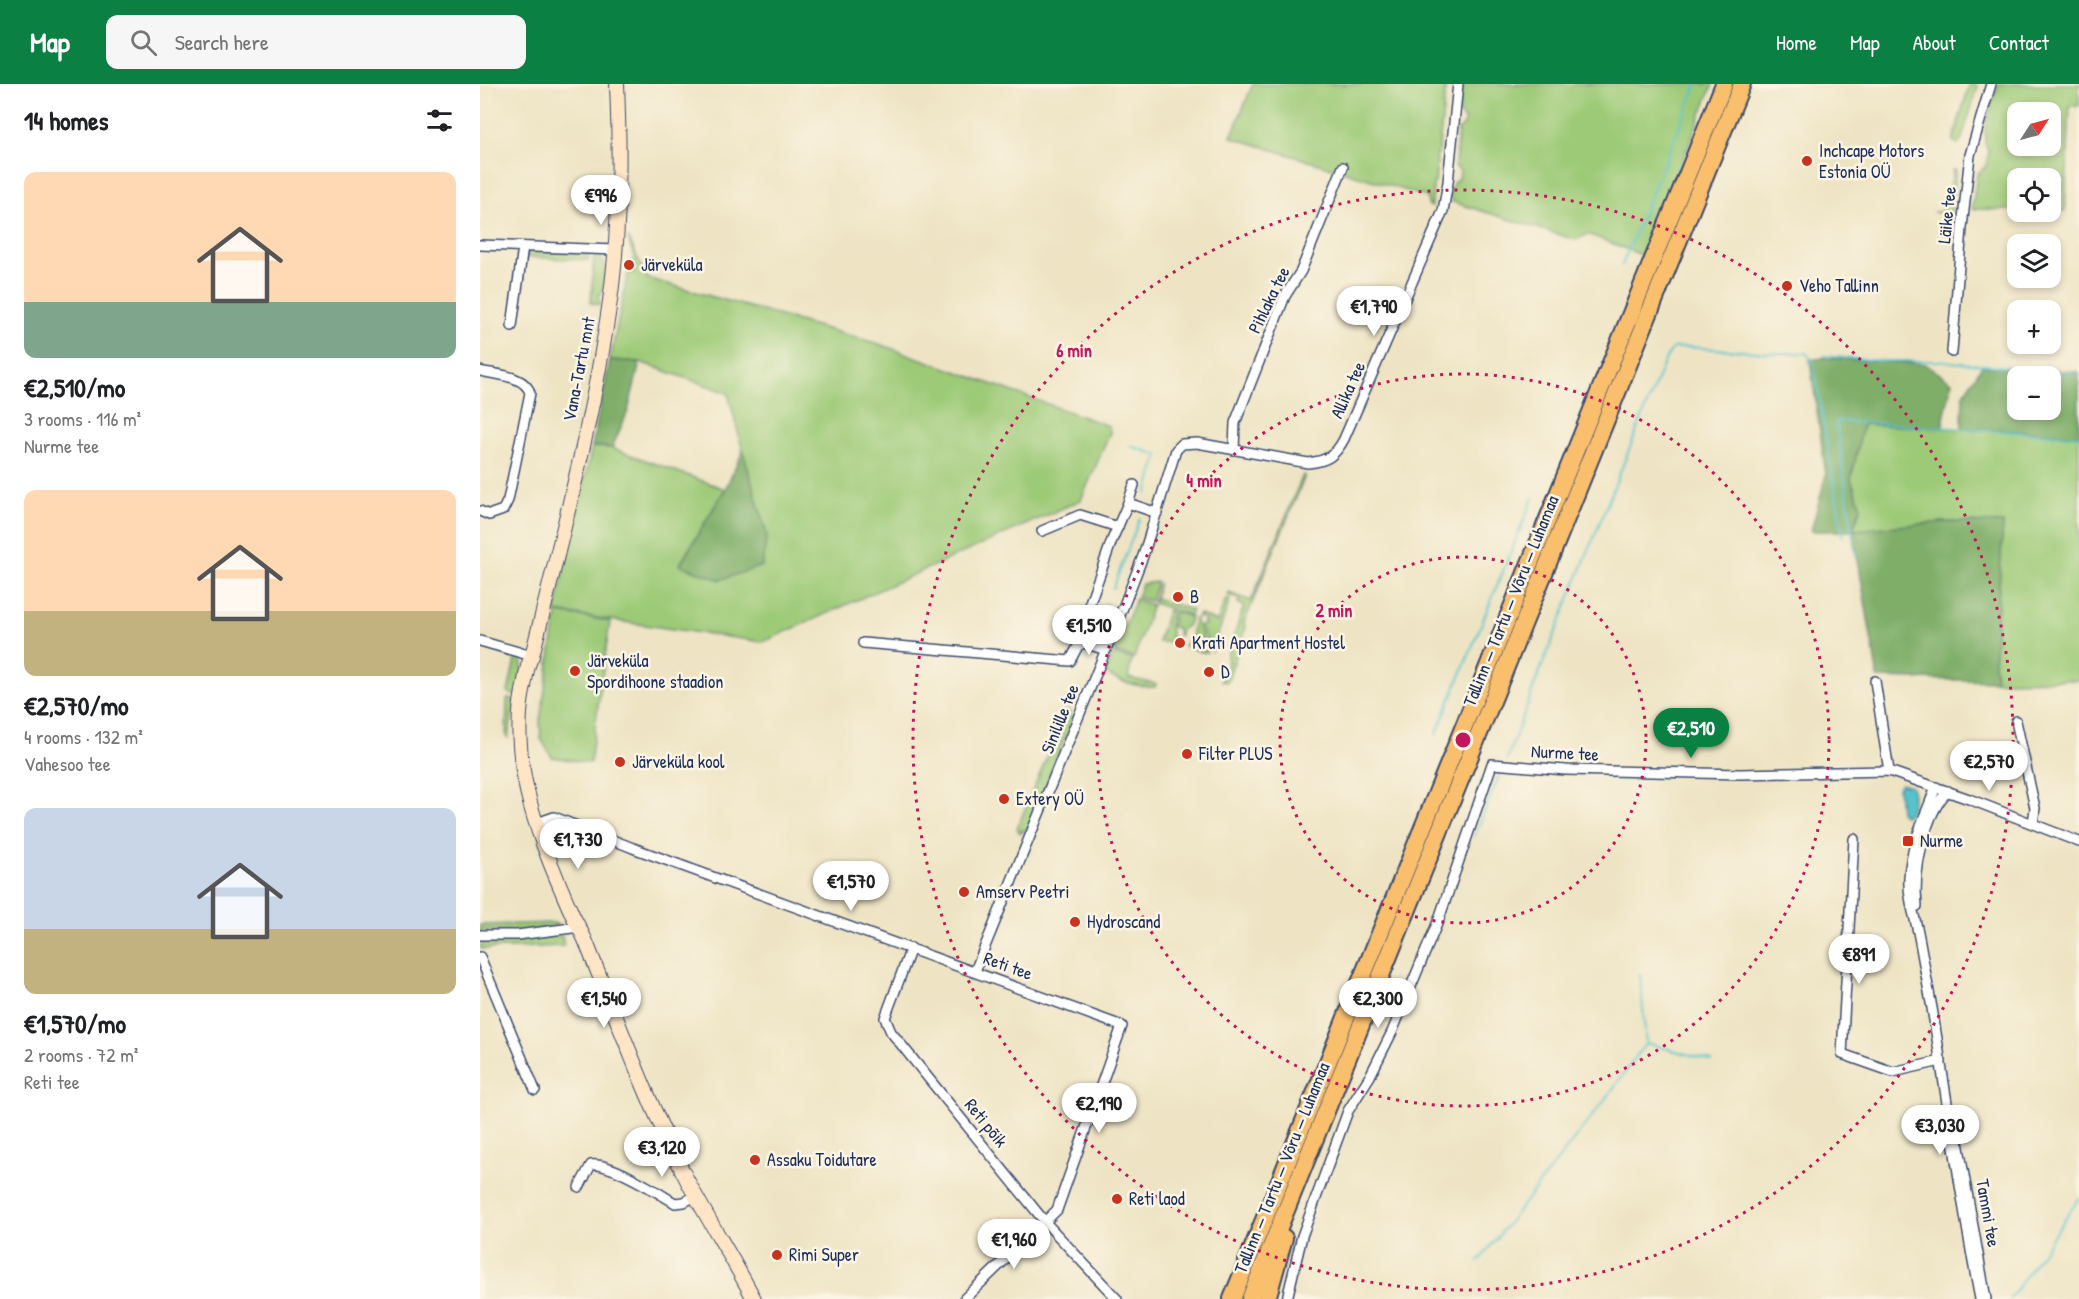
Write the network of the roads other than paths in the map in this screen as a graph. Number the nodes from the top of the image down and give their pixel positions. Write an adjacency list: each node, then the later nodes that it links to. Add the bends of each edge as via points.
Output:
1 (617, 84): 9 (street, Vana-Tartu mnt)
2 (1458, 84): 14 (street, Allika tee, via 1443,211 1340,447 1329,459 1308,463)
3 (1724, 84): 53 (highway, Tallinn — Tartu — Võru — Luhamaa)
4 (1742, 84): 45 (highway, Tallinn — Tartu — Võru — Luhamaa)
5 (1991, 84): 11 (street, Läike tee, via 1970,155)
6 (1343, 167): 14 (street, Pihlaka tee, via 1302,271 1285,296 1235,423)
7 (480, 245): 8 (street)
8 (523, 247): 9 (street); 10 (street)
9 (615, 250): 25 (street, Vana-Tartu mnt, via 604,337 581,456)
10 (512, 326)
11 (1952, 352)
12 (480, 370): 17 (street, via 520,380 530,393 508,500 503,510 489,515)
13 (1182, 444): 14 (street, Allika tee); 18 (street, Sinilille tee, via 1172,459)
14 (1234, 450)
15 (1134, 485): 16 (street)
16 (1128, 503): 18 (street); 19 (street)
17 (480, 511)
18 (1157, 513): 24 (street, Sinilille tee)
19 (1118, 527): 20 (street, via 1080,515); 21 (street)
20 (1042, 531)
21 (1081, 628)
22 (480, 641): 25 (street)
23 (863, 642): 24 (street, via 1070,661 1084,643)
24 (1106, 650): 40 (street, Sinilille tee)
25 (532, 656): 31 (street, Vana-Tartu mnt, via 522,697 520,746)
26 (1875, 681): 28 (street)
27 (2016, 721): 32 (street, via 2035,808)
28 (1889, 771): 29 (street, Nurme tee); 56 (street, Nurme tee, via 1740,774 1566,770 1492,764 1439,919 1401,1011 1348,1112 1302,1236)
29 (1936, 787): 30 (street, Nurme tee); 36 (street, Tammi tee, via 1915,843 1909,876 1909,897)
30 (1948, 791): 32 (street, Nurme tee); 36 (street, Tammi tee, via 1935,808 1918,862)
31 (541, 822): 35 (street, Vana-Tartu mnt, via 549,858); 38 (street, Reti tee, via 554,817 571,822)
32 (2033, 824): 34 (street, Nurme tee)
33 (1854, 839): 41 (street, via 1842,1054 1893,1072)
34 (2079, 842)
35 (580, 927): 37 (street); 44 (street, Vana-Tartu mnt)
36 (1917, 929): 41 (street, Tammi tee)
37 (480, 935)
38 (910, 948): 40 (street, Reti tee); 48 (street, Reti põik, via 885,1018 891,1032)
39 (480, 957): 42 (street)
40 (975, 971): 48 (street, Reti tee, via 1122,1026 1058,1210)
41 (1941, 1061): 43 (street, Tammi tee)
42 (535, 1090)
43 (1947, 1098): 57 (street, Tammi tee); 58 (street, Tammi tee, via 1959,1144)
44 (657, 1119): 47 (street, Vana-Tartu mnt); 50 (street, Vana-Tartu mnt)
45 (1308, 1154): 54 (highway, Tallinn — Tartu — Võru — Luhamaa); 55 (highway, via 1306,1177)
46 (579, 1187): 47 (street, via 591,1165 598,1164 675,1203)
47 (690, 1199): 49 (street, Vana-Tartu mnt)
48 (1045, 1222): 51 (street, Reti tee); 52 (street, Reti põik)
49 (746, 1299)
50 (754, 1299)
51 (964, 1299)
52 (1117, 1299)
53 (1232, 1299)
54 (1250, 1299)
55 (1267, 1299)
56 (1287, 1299)
57 (1980, 1299)
58 (1986, 1299)

